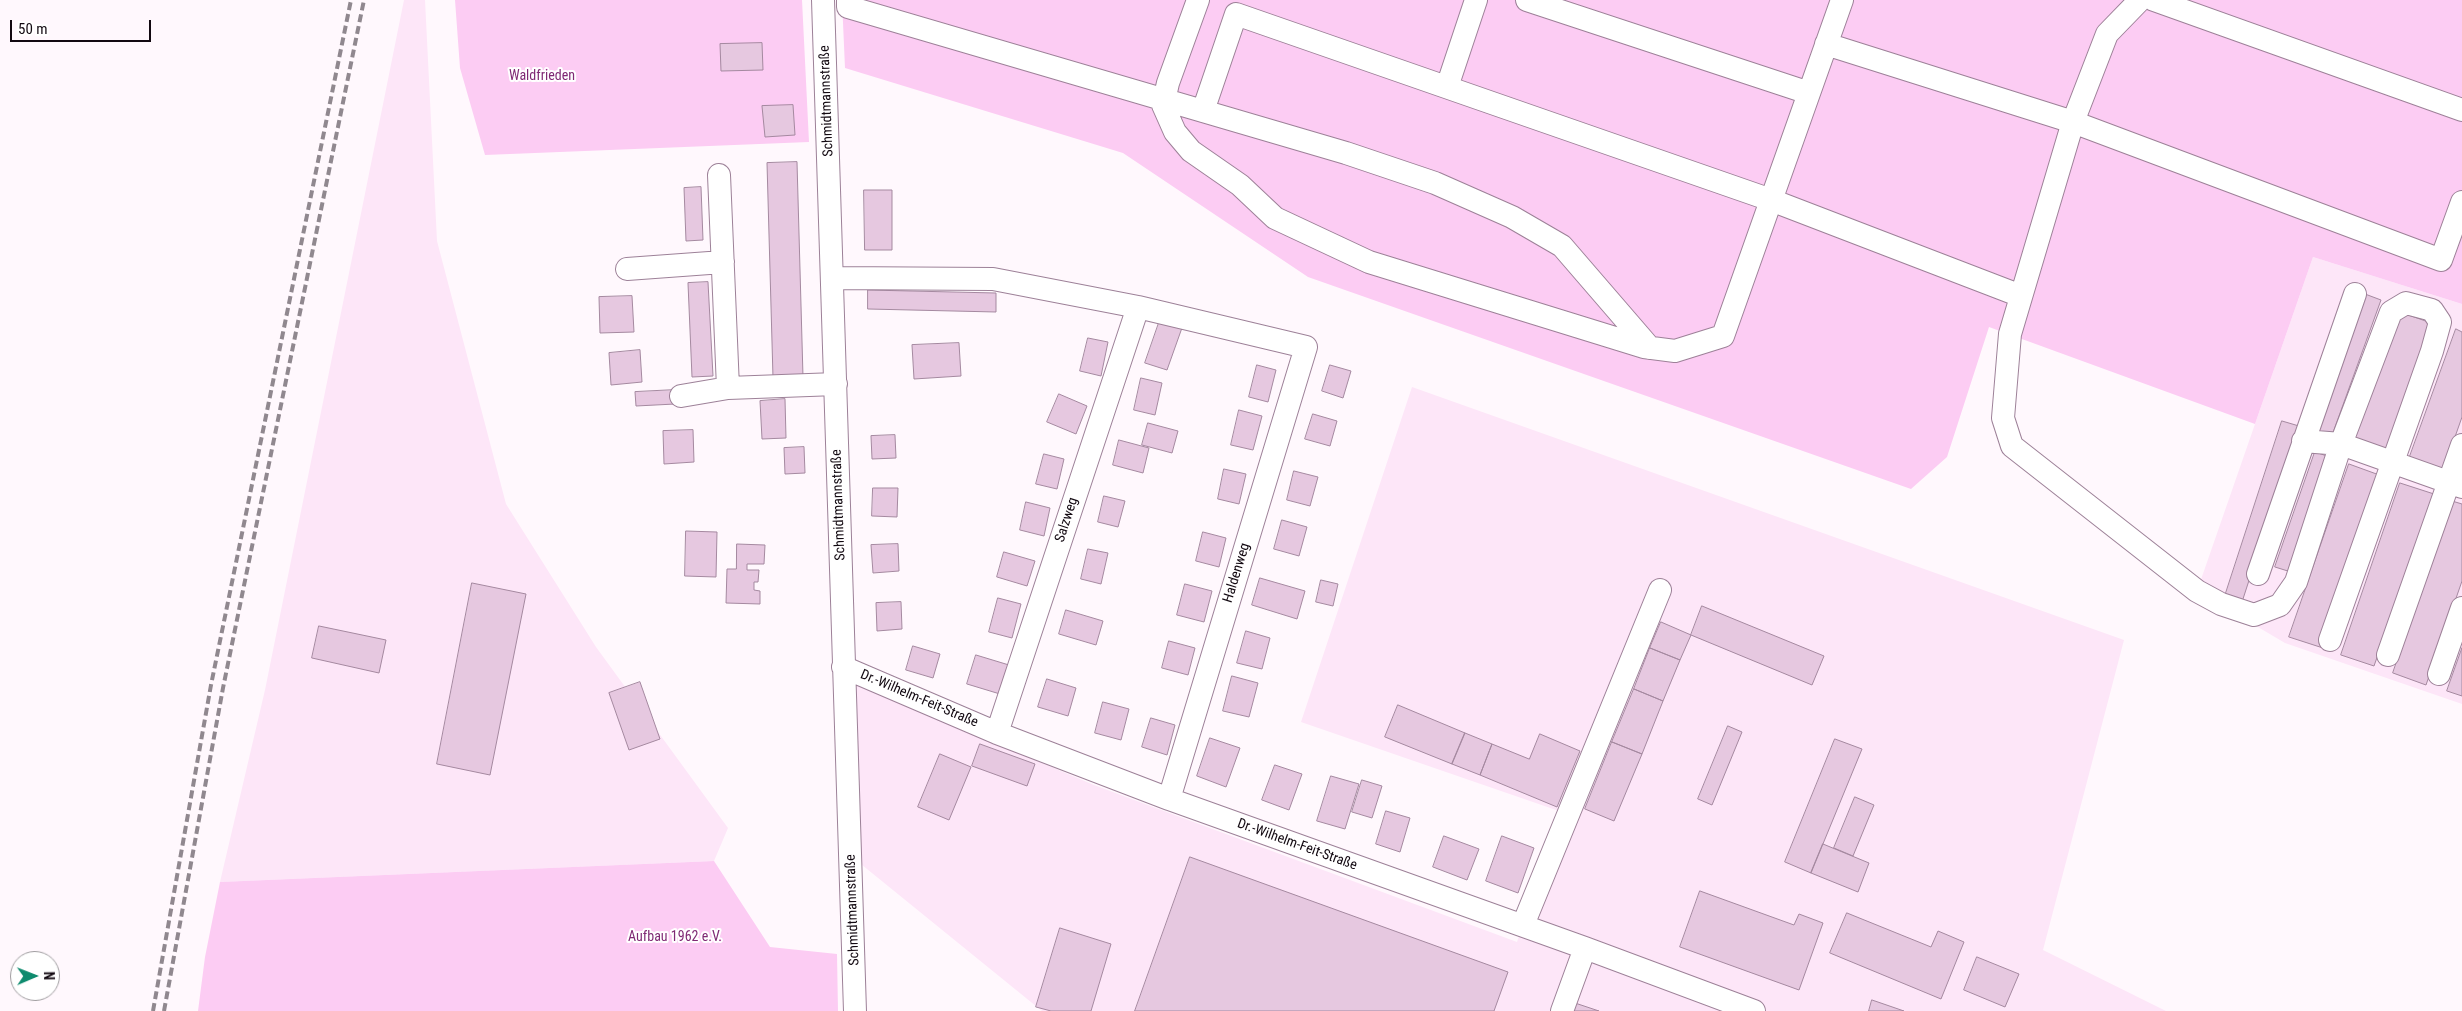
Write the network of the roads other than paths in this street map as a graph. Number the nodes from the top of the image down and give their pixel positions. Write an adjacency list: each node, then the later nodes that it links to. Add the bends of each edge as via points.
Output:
1 (822, 0): 22 (street, Schmidtmannstraße)
2 (848, 0): 13 (street, via 848,7)
3 (1198, 0): 13 (street)
4 (1476, 0): 11 (street)
5 (1526, 0): 12 (street)
6 (1842, 0): 10 (street)
7 (2140, 0): 16 (street, via 2107,34)
8 (2154, 0): 14 (street)
9 (1238, 7): 11 (street); 15 (street)
10 (1826, 44): 12 (street); 16 (street)
11 (1447, 87): 18 (street)
12 (1809, 93): 18 (street)
13 (1165, 100): 15 (street); 26 (street, via 1164,106 1175,132 1191,151 1240,185 1275,218 1369,262)
14 (2462, 110)
15 (1203, 111): 26 (street, via 1346,152 1435,183 1512,217 1562,246)
16 (2073, 122): 19 (street, via 2441,260); 24 (street)
17 (719, 175): 20 (street)
18 (1771, 200): 24 (street); 26 (street, via 1723,336 1675,351)
19 (2461, 208)
20 (723, 262): 21 (street); 28 (street)
21 (627, 268)
22 (832, 278): 25 (street, via 993,279); 27 (street, Schmidtmannstraße)
23 (2355, 294): 30 (street)
24 (2021, 296): 31 (street, via 2010,334 2002,418 2012,446 2197,591 2221,604 2254,615 2280,605 2296,582)
25 (1138, 307): 42 (street, Salzweg); 43 (street, Haldenweg, via 1306,347)
26 (1650, 348)
27 (836, 384): 28 (street); 40 (street, Schmidtmannstraße)
28 (728, 388): 29 (street)
29 (682, 396)
30 (2302, 441): 31 (street); 35 (street)
31 (2341, 444): 33 (street); 33 (street, via 2391,312 2406,303 2432,310 2440,322)
32 (2462, 445): 34 (street)
33 (2391, 462): 34 (street); 38 (street)
34 (2455, 485): 39 (street)
35 (2258, 574)
36 (1660, 590): 44 (street)
37 (2462, 608): 41 (street)
38 (2330, 640)
39 (2388, 655)
40 (843, 667): 42 (street, Dr.-Wilhelm-Feit-Straße); 46 (street, Schmidtmannstraße)
41 (2439, 674)
42 (997, 733): 43 (street, Dr.-Wilhelm-Feit-Straße)
43 (1169, 799): 44 (street, Dr.-Wilhelm-Feit-Straße)
44 (1523, 925): 45 (street, Dr.-Wilhelm-Feit-Straße)
45 (1585, 948): 47 (street); 48 (street, Dr.-Wilhelm-Feit-Straße)
46 (855, 1011)
47 (1562, 1011)
48 (1754, 1011)

